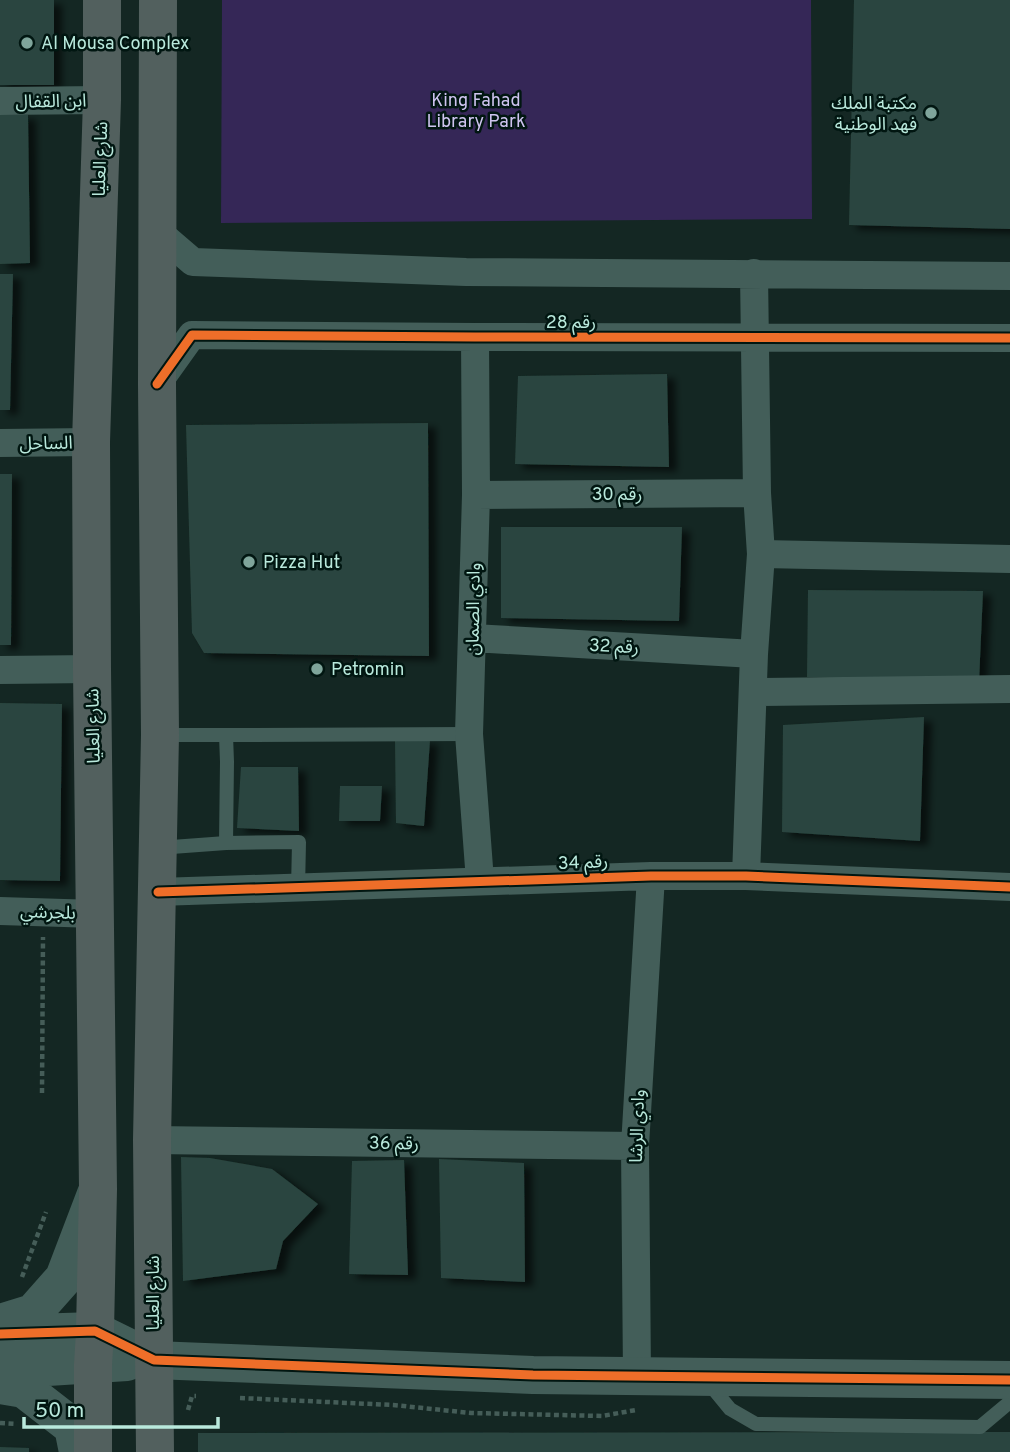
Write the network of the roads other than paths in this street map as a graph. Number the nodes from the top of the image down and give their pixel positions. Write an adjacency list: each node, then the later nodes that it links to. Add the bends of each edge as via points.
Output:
1 (102, 0): 3 (main road, شارع العليا)
2 (158, 0): 5 (main road, شارع العليا)
3 (102, 100): 4 (street, ابن القفال); 12 (main road, شارع العليا)
4 (0, 102)
5 (158, 232): 6 (street, via 193,261 466,272); 11 (main road, شارع العليا)
6 (754, 274): 7 (street); 9 (street)
7 (1010, 276)
8 (475, 337): 9 (street, رقم 28); 11 (street, رقم 28, via 192,335); 15 (street, وادي الصمان)
9 (755, 338): 10 (street, رقم 28); 14 (street)
10 (1010, 338)
11 (157, 384): 26 (main road, شارع العليا)
12 (91, 442): 13 (street, الساحل); 20 (main road, شارع العليا)
13 (0, 443)
14 (757, 494): 15 (street, رقم 30); 16 (street)
15 (476, 495): 18 (street, وادي الصمان)
16 (761, 554): 17 (street); 19 (street)
17 (1010, 559)
18 (473, 638): 19 (street, رقم 32); 25 (street, وادي الصمان)
19 (754, 654): 23 (street)
20 (92, 669): 21 (street); 36 (main road, شارع العليا)
21 (0, 670)
22 (1010, 689): 23 (street)
23 (753, 692): 30 (street)
24 (226, 734): 25 (lane); 26 (lane); 27 (lane)
25 (469, 734): 31 (street, وادي الصمان)
26 (160, 735): 28 (main road, شارع العليا)
27 (226, 843): 28 (lane); 33 (lane, via 299,842)
28 (158, 848): 34 (main road, شارع العليا)
29 (651, 876): 30 (street, رقم 34); 31 (street, رقم 34); 38 (street, وادي الرشا)
30 (746, 876): 32 (street, رقم 34)
31 (480, 881): 33 (street, رقم 34)
32 (1010, 887)
33 (298, 888): 34 (street, رقم 34)
34 (158, 892): 37 (main road, شارع العليا)
35 (0, 911): 36 (street, بلجرشي)
36 (96, 914): 39 (main road, شارع العليا)
37 (152, 1140): 38 (street, رقم 36); 43 (main road, شارع العليا)
38 (635, 1146): 45 (street, وادي الرشا)
39 (98, 1189): 40 (street, via 64,1278); 42 (main road, شارع العليا)
40 (18, 1304)
41 (0, 1334): 42 (street)
42 (94, 1348): 43 (street); 44 (street); 51 (main road, شارع العليا)
43 (154, 1360): 45 (street); 52 (main road, شارع العليا)
44 (0, 1370)
45 (637, 1376): 46 (street)
46 (704, 1377): 47 (street); 49 (lane, via 730,1409 756,1424 980,1427)
47 (1010, 1380)
48 (0, 1385): 50 (street, via 24,1389 73,1427)
49 (1010, 1402)
50 (78, 1452)
51 (93, 1452)
52 (155, 1452)

